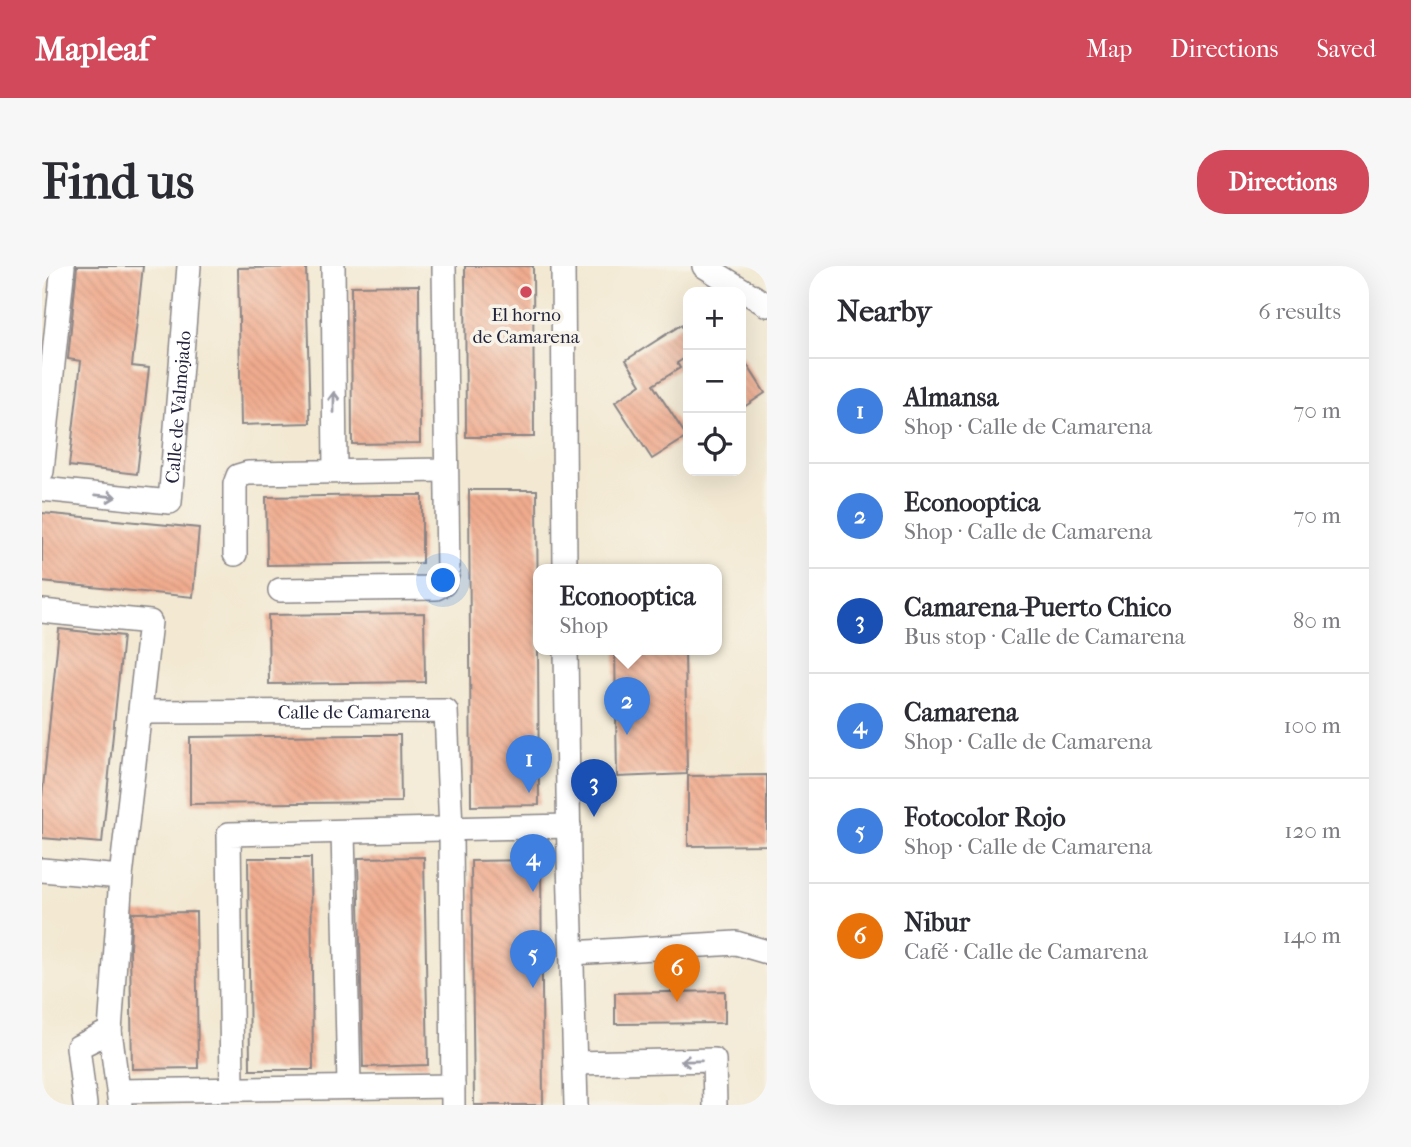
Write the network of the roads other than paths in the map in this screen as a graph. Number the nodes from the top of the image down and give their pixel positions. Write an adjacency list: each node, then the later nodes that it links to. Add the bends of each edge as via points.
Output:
1 (63, 266): 9 (street)
2 (189, 266): 11 (street, Calle de Valmojado, one-way to 2, via 170,502)
3 (333, 266): 10 (street, one-way to 3)
4 (437, 266): 8 (street)
5 (563, 266): 13 (street)
6 (704, 266): 7 (street)
7 (767, 304)
8 (446, 470): 10 (street); 14 (street, via 448,572 444,584 436,589)
9 (42, 471)
10 (335, 471): 12 (street, via 238,476)
11 (42, 489)
12 (235, 554)
13 (565, 564)
14 (281, 590)
15 (42, 611): 17 (street, via 150,622)
16 (566, 655): 18 (street)
17 (140, 712): 19 (street, Calle de Camarena, via 446,711); 22 (street)
18 (569, 825): 19 (street); 24 (street)
19 (451, 830): 20 (street); 29 (street, Calle de Camarena)
20 (343, 832): 27 (street); 28 (street, via 229,834)
21 (42, 870): 22 (street)
22 (121, 877): 25 (street)
23 (767, 952): 24 (street, via 736,943)
24 (572, 953): 26 (street)
25 (110, 1031): 30 (street); 31 (street, via 78,1047)
26 (575, 1063): 32 (street); 33 (street, one-way to 26, via 714,1060)
27 (349, 1086): 28 (street, Calle de Camarena); 29 (street, Calle de Camarena)
28 (232, 1088): 30 (street, Calle de Camarena)
29 (453, 1095)
30 (119, 1098)
31 (85, 1105)
32 (576, 1105)
33 (715, 1105)

